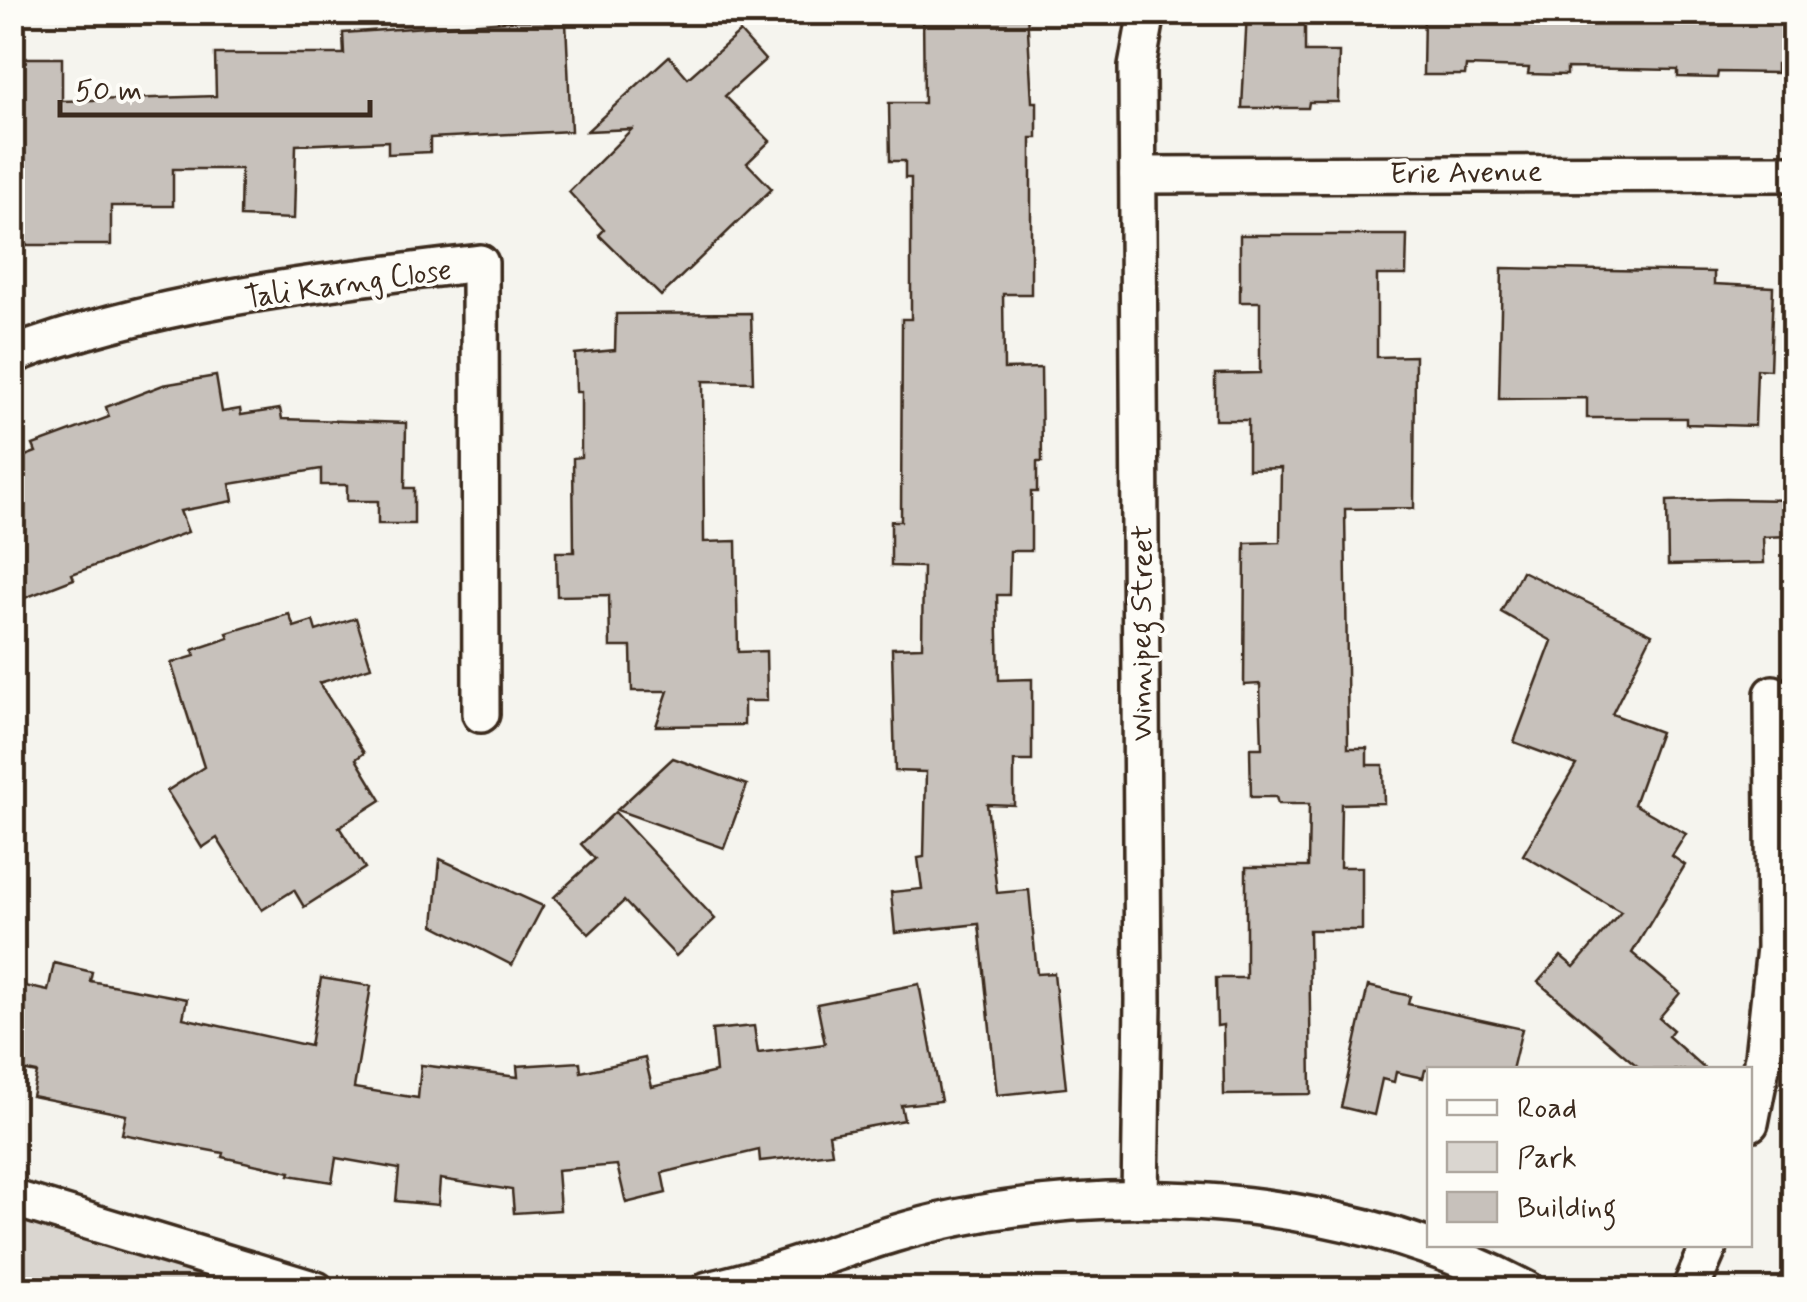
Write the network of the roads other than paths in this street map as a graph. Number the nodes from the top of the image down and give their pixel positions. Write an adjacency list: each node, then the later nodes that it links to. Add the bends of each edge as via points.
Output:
1 (1125, 12): 3 (street, Winnipeg Street)
2 (1146, 12): 3 (street, Winnipeg Street)
3 (1137, 67): 5 (street, Winnipeg Street)
4 (1794, 173): 5 (street, Erie Avenue)
5 (1138, 175): 11 (street, Winnipeg Street)
6 (12, 356): 8 (street, Tali Karng Close, via 111,323 315,283 480,264)
7 (1772, 694): 9 (street, via 1775,948)
8 (481, 714)
9 (1752, 1113)
10 (12, 1198): 13 (street)
11 (1140, 1199): 14 (street, via 954,1218); 15 (street, via 1239,1205 1327,1221 1447,1255)
12 (1709, 1247): 16 (street)
13 (316, 1290)
14 (708, 1290)
15 (1527, 1290)
16 (1690, 1290)

